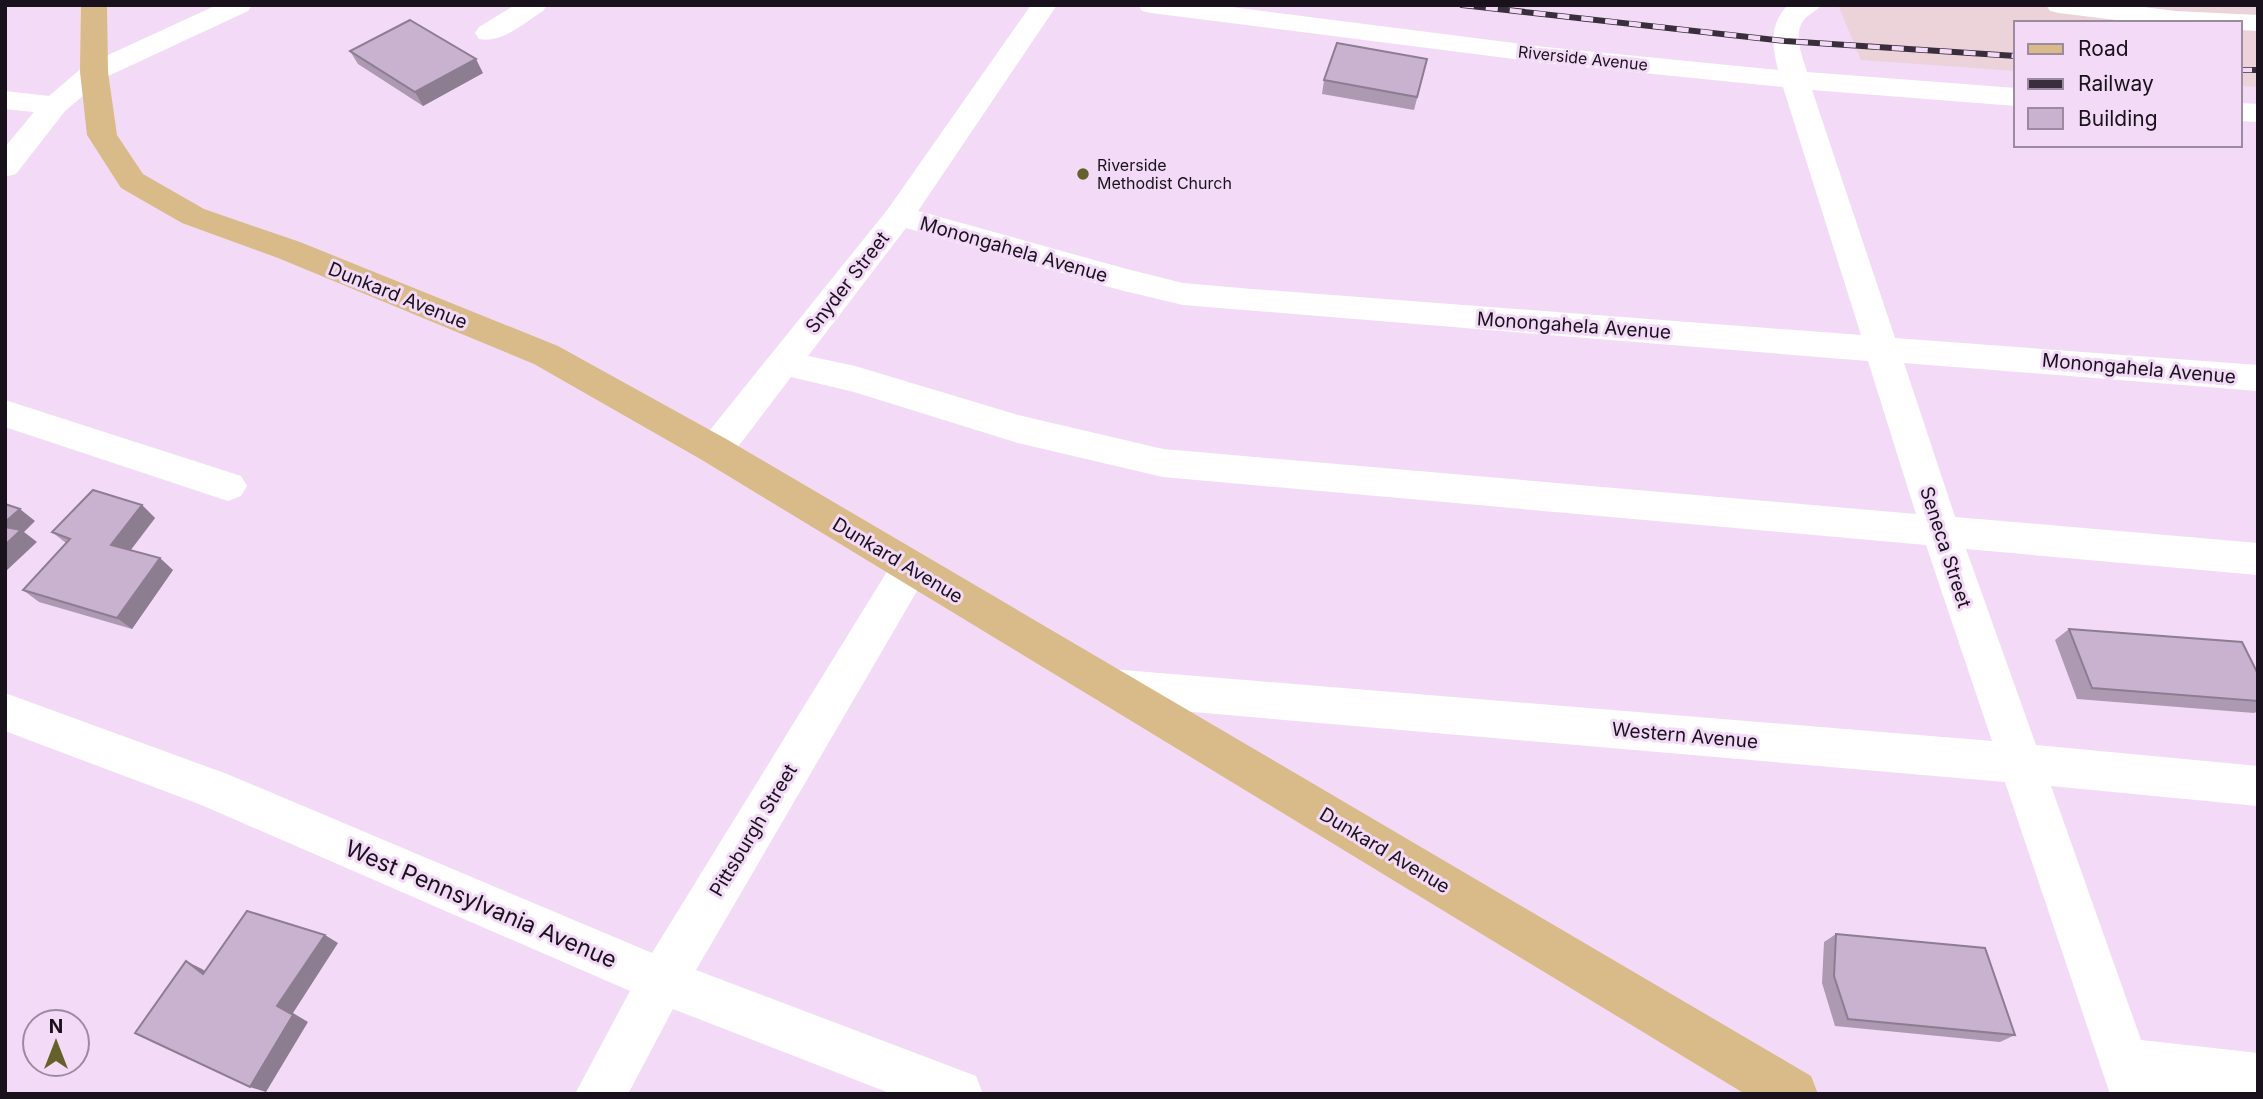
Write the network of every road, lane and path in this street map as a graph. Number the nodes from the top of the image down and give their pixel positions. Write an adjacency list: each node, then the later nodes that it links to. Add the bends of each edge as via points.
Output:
1 (94, 5): 10 (main road, Dunkard Avenue)
2 (239, 5): 10 (street)
3 (534, 5): 9 (street)
4 (1044, 5): 16 (street, Snyder Street)
5 (1151, 5): 11 (street, Riverside Avenue, via 1389,37)
6 (1808, 5): 11 (street, Seneca Street, via 1795,11 1786,24)
7 (2059, 5): 8 (street)
8 (2217, 21)
9 (489, 33)
10 (94, 72): 14 (street); 21 (main road, Dunkard Avenue, via 102,135 132,181 193,216 289,250 546,355)
11 (1795, 80): 12 (street, Riverside Avenue); 17 (street, Seneca Street)
12 (2014, 97)
13 (5, 100): 14 (street)
14 (55, 105): 15 (street)
15 (5, 167)
16 (899, 216): 17 (street, Monongahela Avenue, via 1183,294); 18 (street, Snyder Street)
17 (1883, 348): 19 (street, Monongahela Avenue); 23 (street, Seneca Street)
18 (783, 363): 21 (street, Snyder Street); 23 (street, via 855,379 1018,429 1163,463)
19 (2258, 378)
20 (5, 413): 22 (street)
21 (715, 450): 25 (main road, Dunkard Avenue)
22 (228, 486)
23 (1941, 532): 24 (street); 28 (street, Seneca Street)
24 (2258, 559)
25 (910, 568): 26 (main road, Dunkard Avenue); 30 (street, Pittsburgh Street)
26 (1111, 687): 28 (street, Western Avenue); 35 (main road, Dunkard Avenue)
27 (5, 712): 30 (street, West Pennsylvania Avenue, via 212,788)
28 (2020, 763): 29 (street, Western Avenue); 32 (street, Seneca Street)
29 (2258, 786)
30 (662, 981): 33 (street, Pittsburgh Street); 34 (street, West Pennsylvania Avenue)
31 (2258, 1078): 32 (street)
32 (2130, 1079)
33 (600, 1094)
34 (958, 1094)
35 (1793, 1094)

